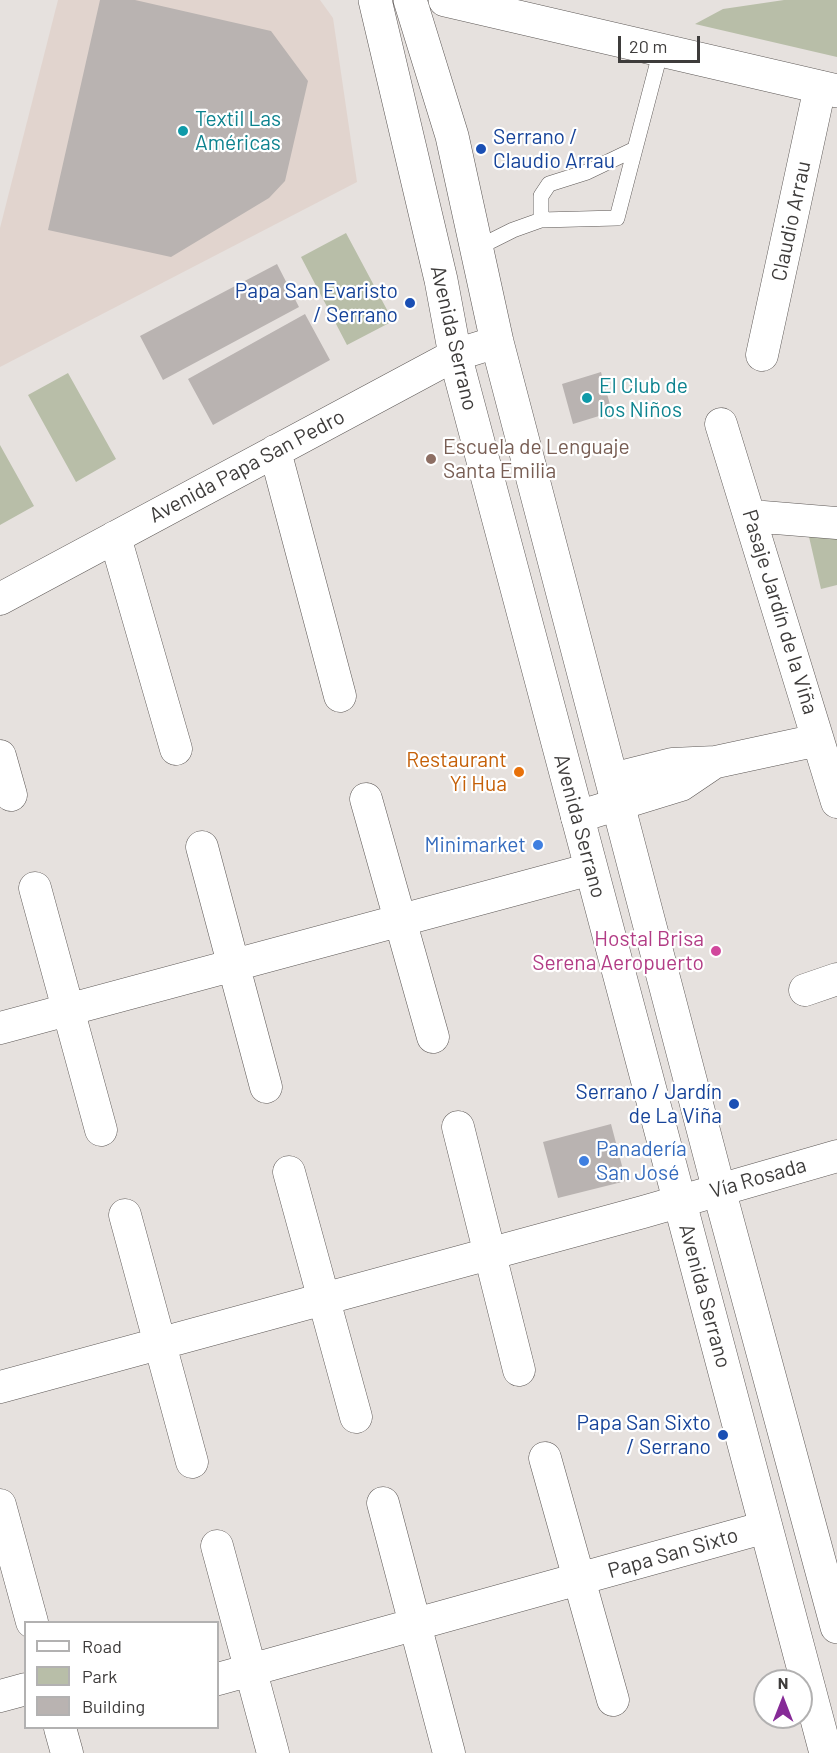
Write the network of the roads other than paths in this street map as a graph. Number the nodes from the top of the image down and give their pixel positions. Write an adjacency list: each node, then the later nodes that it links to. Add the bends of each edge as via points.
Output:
1 (375, 0): 10 (street, Avenida Serrano)
2 (410, 0): 8 (street, Avenida Serrano, via 452,136)
3 (445, 0): 4 (street)
4 (661, 50): 5 (street); 6 (lane)
5 (828, 89): 11 (street, Claudio Arrau)
6 (635, 148): 7 (lane, via 587,172 549,184 541,196); 7 (lane, via 617,218)
7 (541, 220): 8 (lane)
8 (475, 249): 9 (street, Avenida Serrano)
9 (497, 342): 10 (street, Avenida Papa San Pedro); 22 (street, Avenida Serrano)
10 (455, 355): 13 (street, Avenida Papa San Pedro); 26 (street, Avenida Serrano)
11 (762, 355)
12 (721, 424): 14 (street, Pasaje Jardín de la Viña)
13 (275, 451): 16 (street, Avenida Papa San Pedro); 18 (street)
14 (751, 516): 15 (street); 19 (street, Pasaje Jardín de la Viña)
15 (837, 523)
16 (115, 537): 17 (street, Avenida Papa San Pedro); 20 (street)
17 (0, 599)
18 (340, 696)
19 (818, 740): 22 (street, via 716,762 681,785); 25 (street, Pasaje Jardín de la Viña)
20 (176, 749)
21 (0, 756): 23 (street)
22 (615, 792): 26 (street); 42 (street, Avenida Serrano)
23 (11, 795)
24 (366, 799): 30 (street)
25 (837, 799)
26 (577, 817): 28 (street, Avenida Serrano)
27 (202, 847): 31 (street)
28 (591, 869): 30 (street); 43 (street, Avenida Serrano)
29 (35, 888): 34 (street)
30 (400, 920): 31 (street); 36 (street)
31 (234, 965): 34 (street); 37 (street)
32 (837, 980): 33 (street)
33 (805, 990)
34 (68, 1009): 35 (street); 39 (street)
35 (0, 1028)
36 (433, 1037)
37 (266, 1087)
38 (458, 1127): 45 (street)
39 (101, 1130)
40 (837, 1156): 42 (street, Vía Rosada)
41 (289, 1172): 46 (street)
42 (719, 1190): 43 (street, Vía Rosada); 60 (street, Avenida Serrano)
43 (680, 1202): 45 (street, Vía Rosada); 55 (street, Avenida Serrano)
44 (125, 1215): 47 (street)
45 (490, 1254): 46 (street, Vía Rosada); 48 (street)
46 (324, 1299): 47 (street, Vía Rosada); 50 (street)
47 (160, 1344): 49 (street, Vía Rosada); 52 (street)
48 (519, 1370)
49 (0, 1387)
50 (356, 1417)
51 (545, 1458): 57 (street, Papa San Sixto)
52 (192, 1462)
53 (383, 1503): 59 (street)
54 (0, 1504): 58 (street)
55 (766, 1527): 57 (street, Papa San Sixto); 70 (street, Avenida Serrano)
56 (217, 1545): 61 (street)
57 (579, 1579): 59 (street, Papa San Sixto); 65 (street, Papa San Sixto)
58 (31, 1621)
59 (415, 1624): 61 (street, Papa San Sixto); 69 (street)
60 (837, 1627)
61 (250, 1670): 62 (street, Papa San Sixto); 68 (street)
62 (219, 1679)
63 (24, 1690): 64 (street)
64 (0, 1696)
65 (613, 1700)
66 (60, 1729): 67 (street)
67 (67, 1753)
68 (273, 1753)
69 (449, 1753)
70 (826, 1753)

